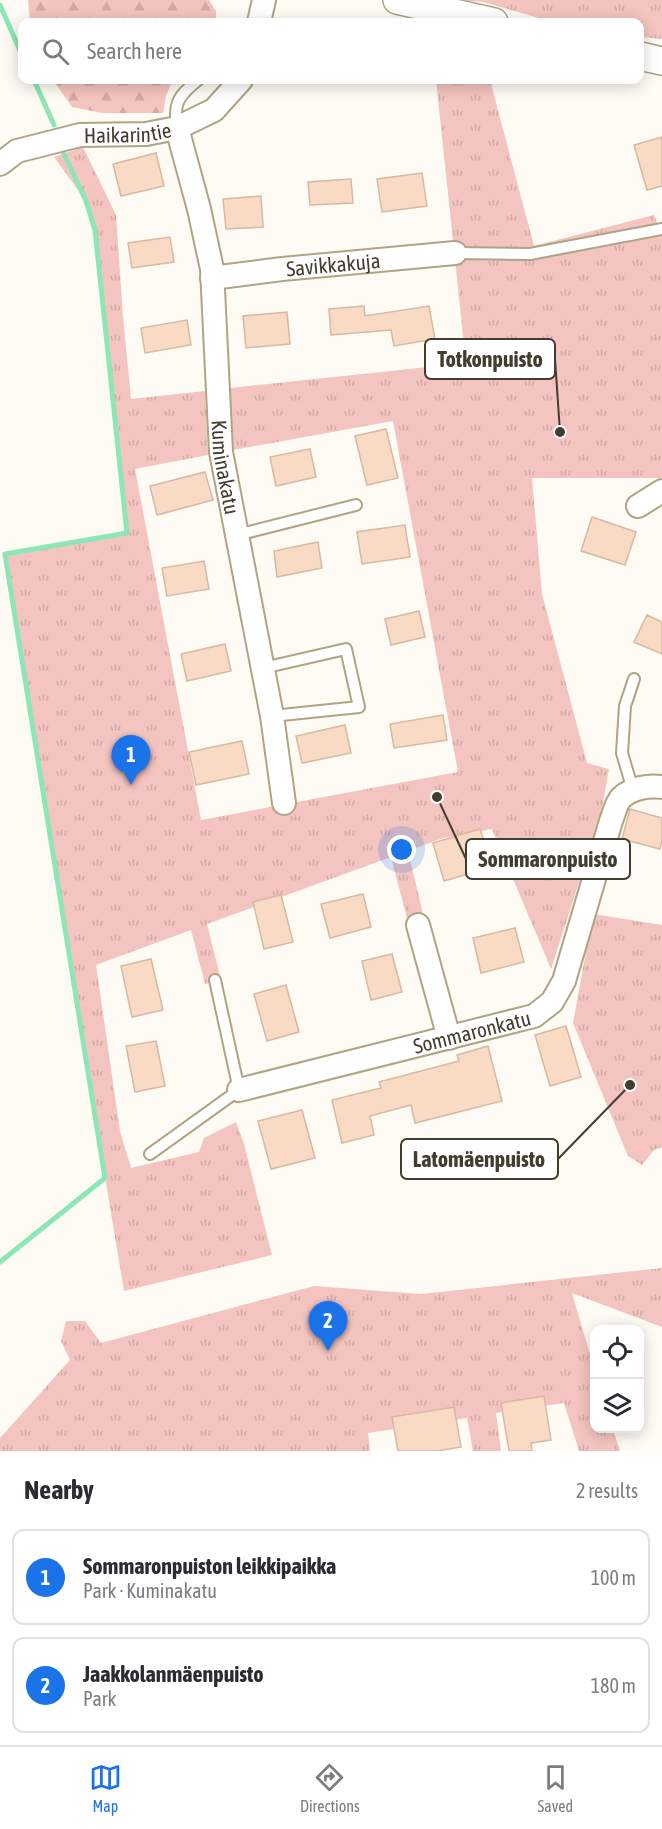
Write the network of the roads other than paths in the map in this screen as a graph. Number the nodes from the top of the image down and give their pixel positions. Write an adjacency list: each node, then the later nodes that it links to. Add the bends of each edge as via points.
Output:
1 (264, 0): 3 (street)
2 (397, 0): 4 (street)
3 (260, 18)
4 (476, 18)
5 (644, 57): 6 (street)
6 (662, 61)
7 (193, 84): 9 (lane, via 175,108)
8 (237, 84): 9 (street, Haikarintie, via 214,110)
9 (177, 128): 10 (street, Haikarintie, via 146,134 80,135 17,151); 13 (street, Kuminakatu, via 199,209)
10 (0, 164)
11 (662, 229): 12 (lane, via 530,254)
12 (455, 253): 13 (street, Savikkakuja)
13 (212, 278): 17 (street, Kuminakatu, via 221,452)
14 (662, 491): 16 (street)
15 (356, 505): 17 (lane)
16 (638, 506)
17 (237, 535): 18 (street, Kuminakatu)
18 (262, 668): 20 (street, Kuminakatu); 20 (lane, via 346,649 359,707)
19 (634, 679): 22 (lane, via 625,706 622,753)
20 (272, 716): 23 (street, Kuminakatu)
21 (662, 788): 22 (street)
22 (633, 790): 26 (street, Sommaronkatu, via 620,799 611,821 564,981 552,1002 534,1016)
23 (284, 803)
24 (418, 925): 26 (street)
25 (215, 980): 27 (lane)
26 (449, 1038): 27 (street, Sommaronkatu)
27 (239, 1090): 28 (lane)
28 (150, 1154)

